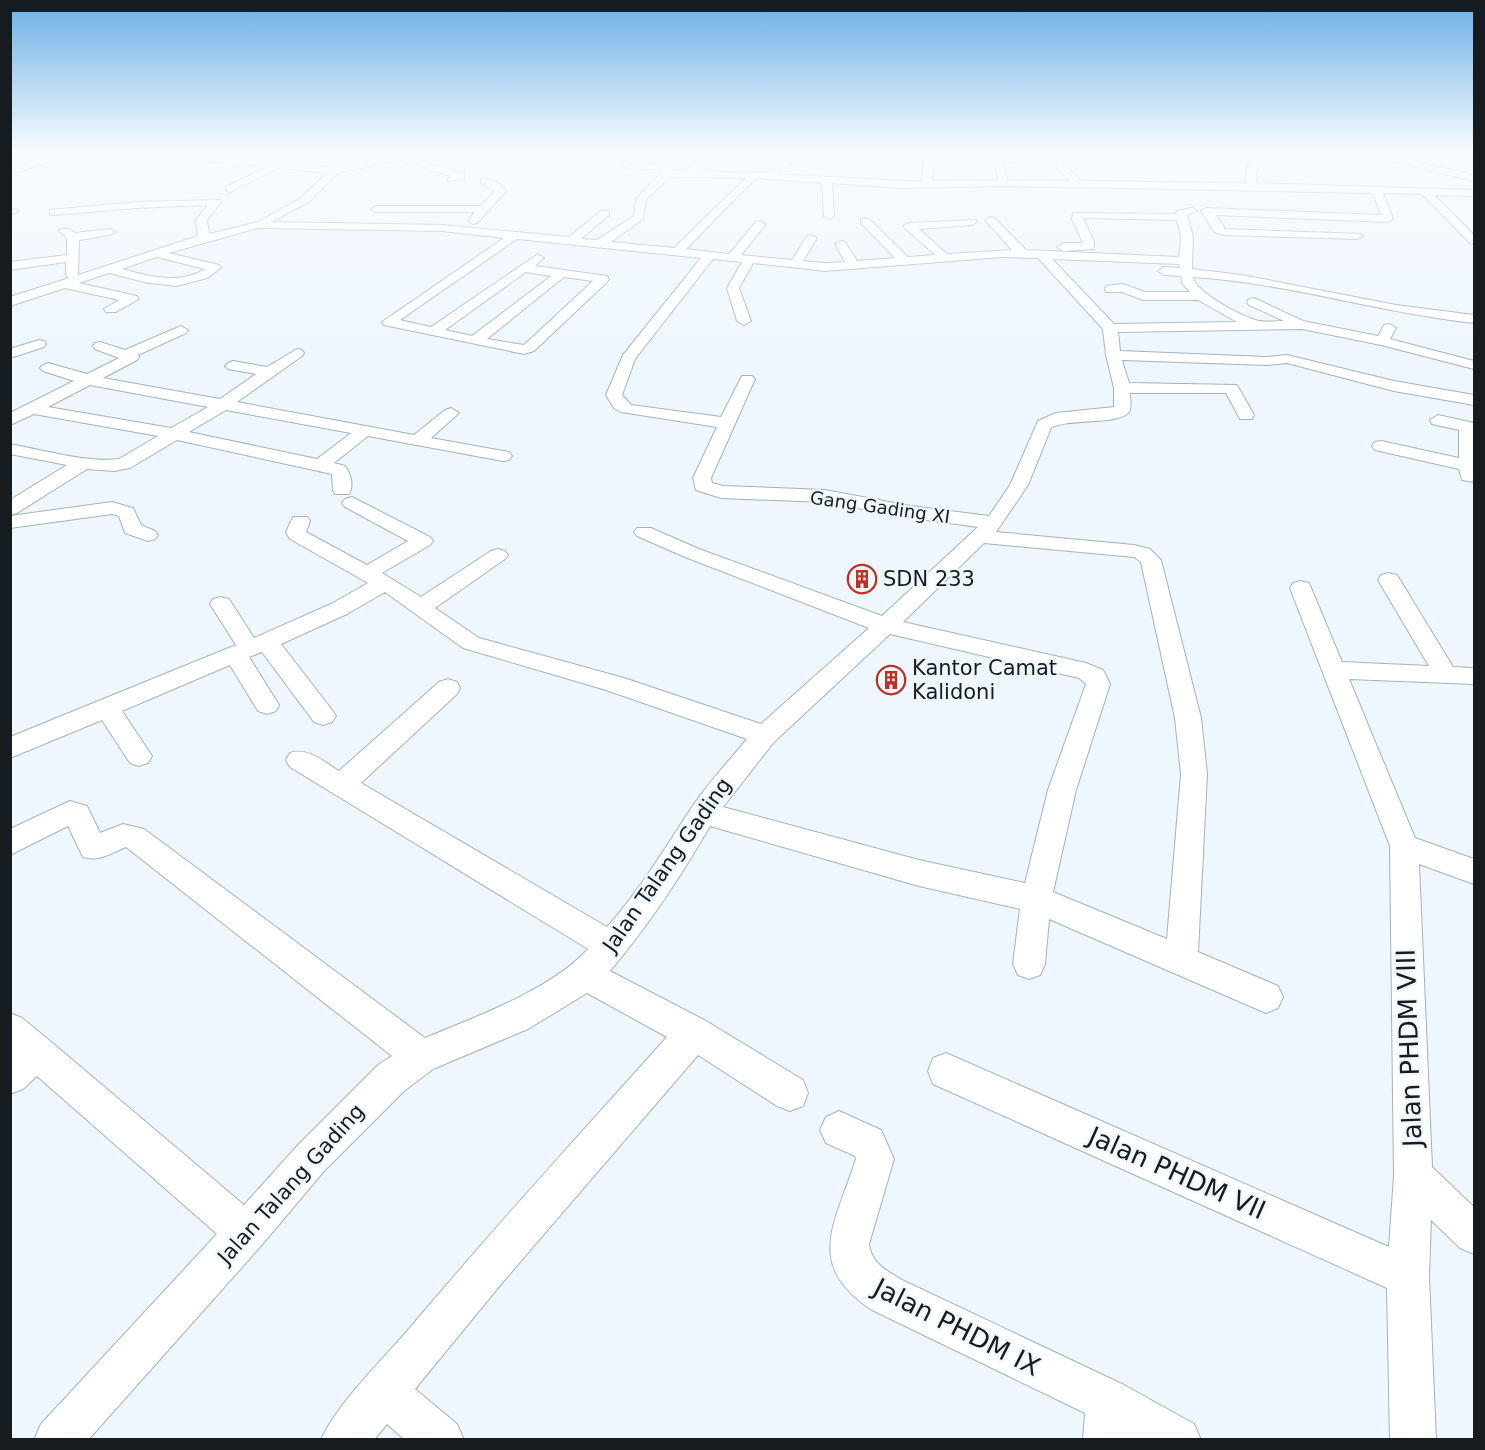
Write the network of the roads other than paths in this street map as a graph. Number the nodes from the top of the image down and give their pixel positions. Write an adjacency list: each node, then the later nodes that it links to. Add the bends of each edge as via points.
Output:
1 (202, 219): 27 (street)
2 (270, 219): 18 (street)
3 (475, 219): 20 (street)
4 (597, 219): 31 (street)
5 (637, 219): 33 (street)
6 (710, 219): 35 (street)
7 (1077, 219): 38 (street, via 1087,234 1088,248)
8 (1133, 219): 22 (street)
9 (1183, 219): 46 (street, via 1187,237)
10 (1212, 219): 26 (street, via 1222,232)
11 (1290, 219): 19 (street, via 1296,225)
12 (1452, 219): 30 (street)
13 (990, 220): 38 (street)
14 (514, 221): 21 (street, via 509,226)
15 (865, 221): 42 (street)
16 (972, 222): 37 (street, via 910,225)
17 (760, 224): 40 (street)
18 (258, 225): 20 (street); 24 (street)
19 (1260, 225)
20 (465, 230): 25 (street)
21 (535, 230): 25 (street); 31 (street)
22 (1135, 231)
23 (110, 232): 39 (street, via 69,234)
24 (224, 232): 27 (street); 28 (street)
25 (513, 236): 50 (street)
26 (1357, 236)
27 (204, 237): 34 (street)
28 (285, 238)
29 (811, 238): 43 (street)
30 (1474, 241)
31 (566, 242): 33 (street); 47 (street)
32 (841, 244): 45 (street)
33 (598, 245): 35 (street)
34 (155, 253): 48 (street); 48 (street, via 216,268 178,283)
35 (676, 253): 36 (street)
36 (709, 256): 40 (street); 91 (street, via 628,358 614,395 627,409)
37 (943, 256): 38 (street); 42 (street)
38 (1034, 256): 46 (street); 64 (street)
39 (73, 258): 44 (street); 51 (street)
40 (732, 258): 41 (street)
41 (749, 260): 43 (street); 60 (street, via 733,288)
42 (904, 260): 45 (street)
43 (795, 265): 45 (street)
44 (10, 266)
45 (854, 266)
46 (1185, 266): 54 (street, via 1188,283); 58 (street)
47 (524, 268): 49 (street); 52 (street)
48 (107, 269): 51 (street)
49 (562, 273): 67 (street); 67 (street, via 603,279 529,348 518,350)
50 (448, 281): 52 (street); 66 (street, via 389,321)
51 (68, 282): 55 (street); 57 (street, via 132,300)
52 (497, 287): 66 (street)
53 (1111, 289): 54 (street, via 1123,288 1143,296)
54 (1201, 296): 61 (street)
55 (10, 302)
56 (1254, 302): 62 (street)
57 (111, 309)
58 (1398, 309): 59 (street); 68 (street)
59 (1474, 319)
60 (744, 321)
61 (1252, 324): 62 (street); 63 (street)
62 (1302, 325): 68 (street)
63 (1204, 326): 64 (street); 75 (street)
64 (1110, 328): 74 (street)
65 (181, 330): 73 (street)
66 (433, 332): 67 (street)
67 (475, 341)
68 (1382, 341): 76 (street)
69 (39, 344): 72 (street)
70 (100, 346): 73 (street)
71 (297, 353): 79 (street)
72 (10, 354)
73 (127, 354): 81 (street, via 132,357)
74 (1113, 355): 75 (street); 82 (street)
75 (1220, 357): 83 (street); 84 (street, via 1287,359 1394,386)
76 (1474, 365)
77 (233, 366): 79 (street)
78 (48, 368): 81 (street)
79 (271, 372): 85 (street)
80 (747, 379): 91 (street, Gang Gading XI)
81 (89, 380): 85 (street); 86 (street)
82 (1122, 388): 83 (street); 105 (street, Jalan Talang Gading, via 1123,408 1118,413 1056,418 1044,425 1019,485)
83 (1231, 388): 88 (street)
84 (1474, 400)
85 (224, 404): 93 (street); 94 (street)
86 (32, 409): 89 (street); 94 (street)
87 (450, 413): 95 (street)
88 (1246, 415)
89 (10, 420)
90 (1438, 420): 92 (street)
91 (727, 423): 105 (street, Gang Gading XI, via 702,478 704,486 712,490 825,496)
92 (1471, 427): 101 (street)
93 (366, 430): 95 (street); 100 (street)
94 (174, 434): 99 (street, via 119,465); 100 (street)
95 (418, 440): 98 (street)
96 (1382, 446): 101 (street)
97 (10, 449): 99 (street)
98 (503, 456)
99 (85, 462): 102 (street)
100 (320, 465): 109 (street, via 339,470 347,497 423,541)
101 (1471, 472)
102 (10, 509)
103 (300, 521): 109 (street, via 297,535)
104 (10, 522): 107 (street, via 112,508 127,513 132,529)
105 (988, 530): 114 (street, Jalan Talang Gading); 134 (street, via 1134,551 1151,560 1188,718 1194,774)
106 (644, 532): 114 (street)
107 (148, 535)
108 (498, 555): 113 (street)
109 (376, 578): 113 (street); 115 (street, via 339,609)
110 (1389, 580): 117 (street)
111 (1301, 588): 116 (street, Jalan PHDM VIII)
112 (221, 604): 115 (street)
113 (420, 608): 123 (street, via 471,643 615,684)
114 (883, 625): 123 (street, Jalan Talang Gading); 132 (street, via 1030,657 1086,671 1096,678 1098,684 1062,790)
115 (250, 648): 120 (street); 121 (street); 122 (street)
116 (1333, 670): 117 (street); 130 (street, Jalan PHDM VIII)
117 (1446, 675): 118 (street)
118 (1474, 676)
119 (448, 688): 127 (street)
120 (267, 705)
121 (107, 708): 124 (street); 125 (street)
122 (323, 716)
123 (765, 735): 128 (street, Jalan Talang Gading)
124 (10, 748)
125 (139, 756)
126 (299, 760): 127 (street)
127 (341, 785): 133 (street)
128 (703, 813): 132 (street, via 908,870); 133 (street, Jalan Talang Gading, via 674,862)
129 (10, 843): 140 (street, via 72,812 77,814 93,848 123,835 134,837)
130 (1404, 846): 131 (street); 144 (street, Jalan PHDM VIII)
131 (1474, 871)
132 (1036, 899): 134 (street); 135 (street)
133 (612, 947): 136 (street, Jalan Talang Gading)
134 (1181, 961): 137 (street)
135 (1029, 964)
136 (586, 975): 138 (street); 140 (street, Jalan Talang Gading, via 516,1017)
137 (1266, 997)
138 (694, 1034): 142 (street); 148 (street)
139 (20, 1053): 145 (street)
140 (421, 1057): 145 (street, Jalan Talang Gading, via 390,1078 357,1109)
141 (946, 1071): 147 (street, Jalan PHDM VII)
142 (790, 1093)
143 (839, 1130): 149 (street, Jalan PHDM IX, via 868,1143 875,1159 849,1244 857,1275)
144 (1413, 1176): 146 (street); 147 (street, Jalan PHDM VIII)
145 (246, 1233): 150 (street, Jalan Talang Gading)
146 (1474, 1234)
147 (1408, 1276): 154 (street, Jalan PHDM VIII)
148 (383, 1391): 151 (street); 152 (street)
149 (1107, 1420): 153 (street, Jalan PHDM IX)
150 (57, 1440)
151 (344, 1440)
152 (441, 1440)
153 (1178, 1440)
154 (1413, 1440)

